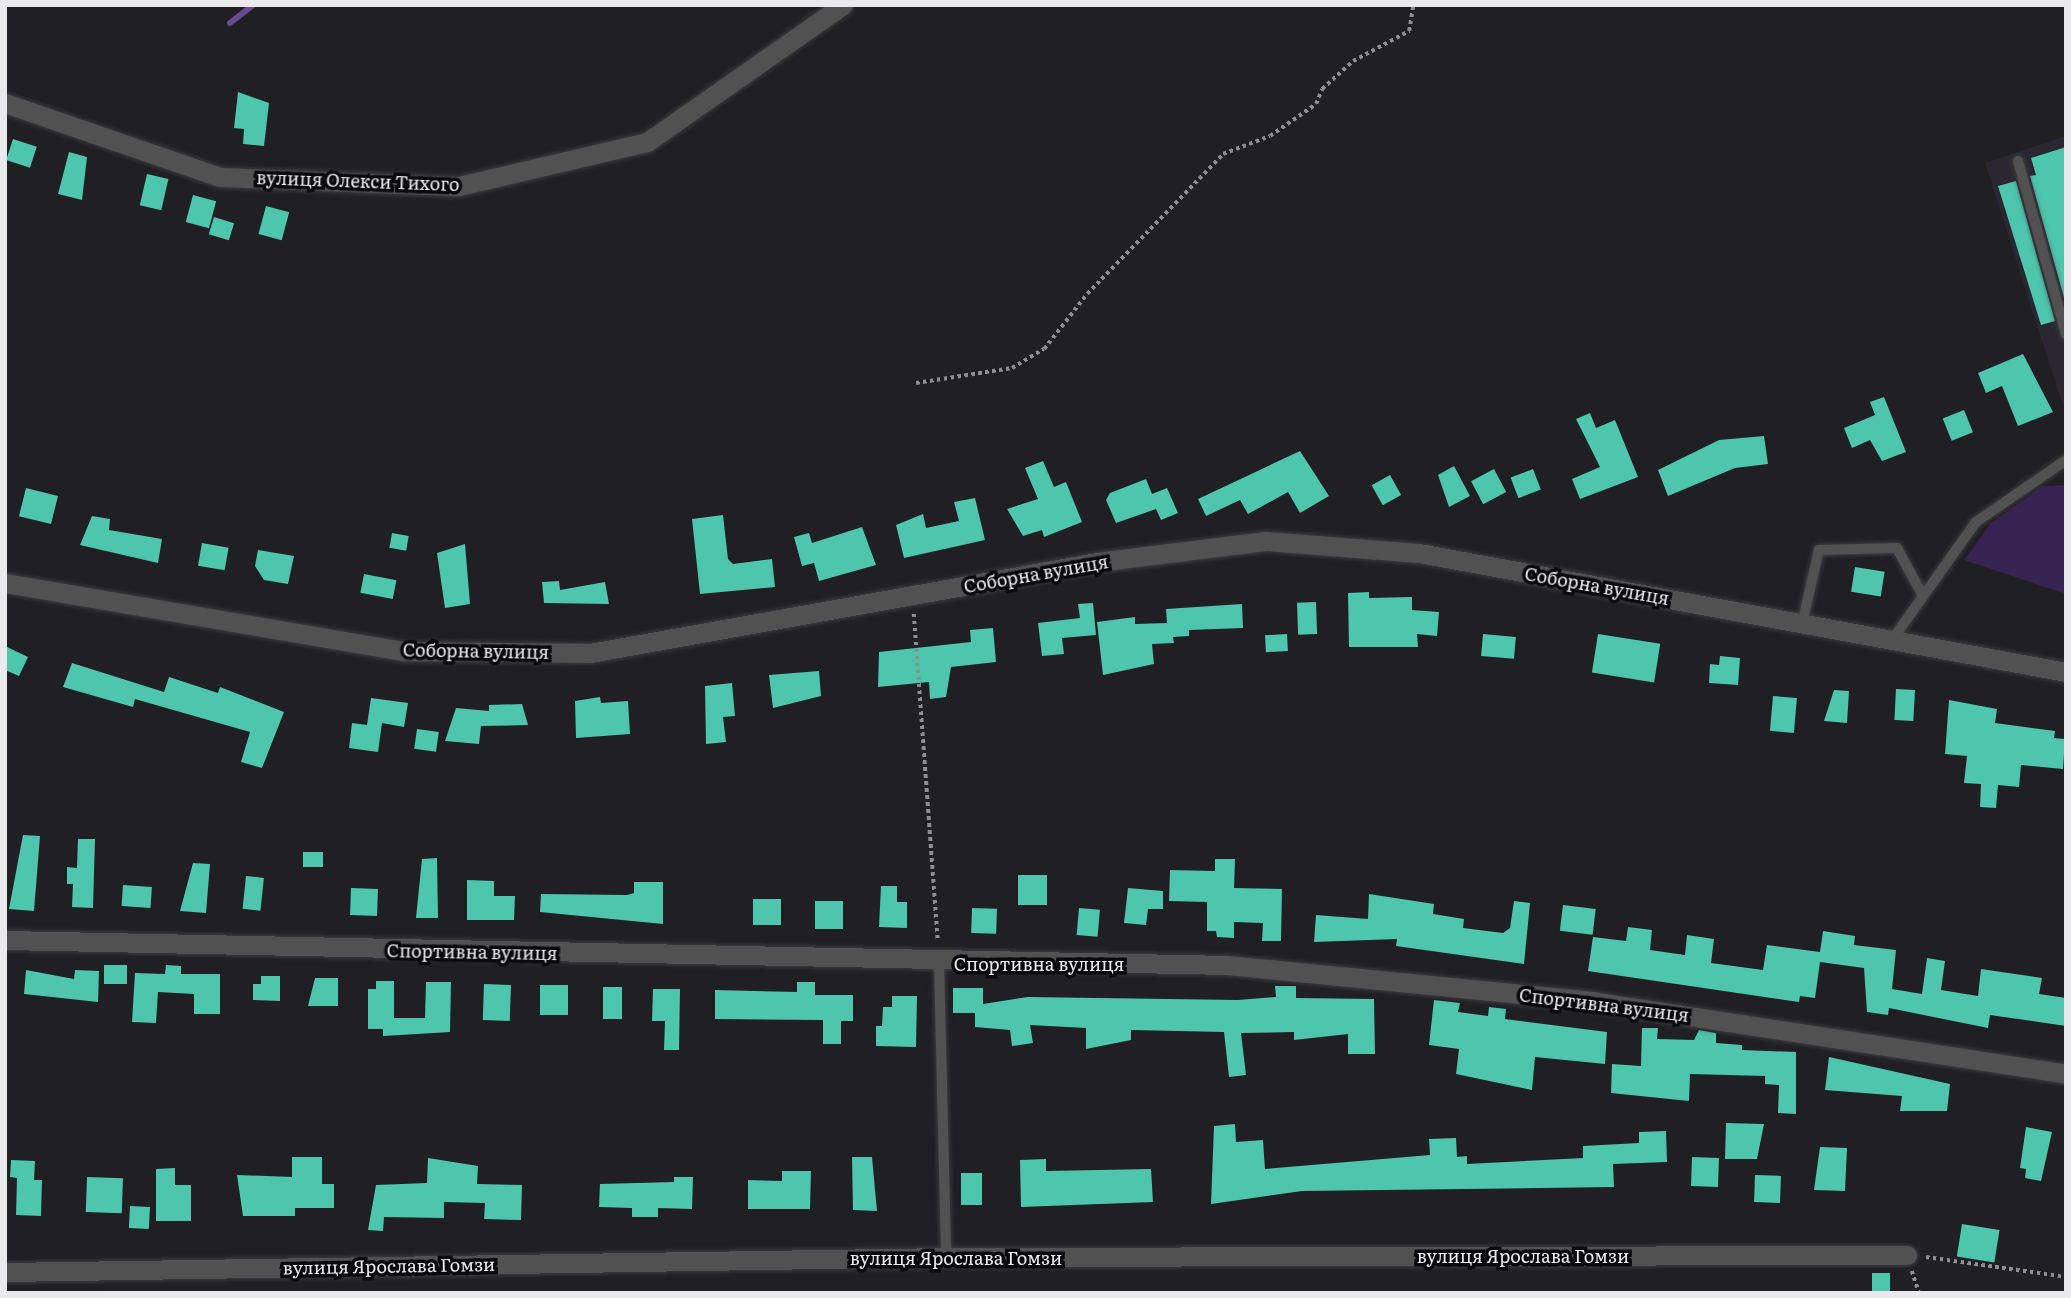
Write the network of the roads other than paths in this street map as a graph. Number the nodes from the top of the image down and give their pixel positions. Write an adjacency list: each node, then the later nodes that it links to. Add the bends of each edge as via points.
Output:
1 (843, 5): 2 (street, вулиця Олекси Тихого, via 647,142 459,186 220,177)
2 (5, 103)
3 (2018, 162): 4 (lane)
4 (2066, 334)
5 (2066, 460): 7 (lane, via 1976,522)
6 (5, 583): 8 (street, Соборна вулиця, via 404,651 590,653 1097,562 1266,541 1419,552)
7 (1923, 596): 8 (lane, via 1897,548 1819,550); 9 (lane)
8 (1802, 624): 9 (street, Соборна вулиця)
9 (1892, 640): 10 (street, Соборна вулиця)
10 (2066, 672)
11 (5, 940): 12 (street, Спортивна вулиця)
12 (939, 964): 13 (street, Спортивна вулиця, via 1226,965 1591,1001); 15 (lane)
13 (2066, 1074)
14 (1907, 1255): 15 (street, вулиця Ярослава Гомзи)
15 (946, 1257): 16 (street, вулиця Ярослава Гомзи)
16 (5, 1272)

